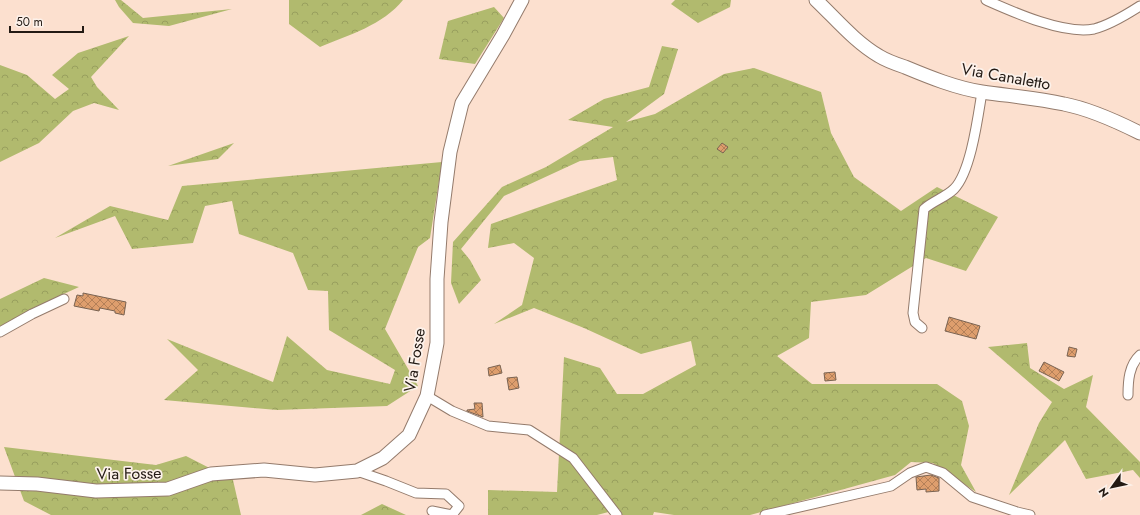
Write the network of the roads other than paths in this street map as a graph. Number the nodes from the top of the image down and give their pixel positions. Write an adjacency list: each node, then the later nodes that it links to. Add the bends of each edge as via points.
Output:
1 (522, 0): 12 (street, Via Fosse, via 462,103 450,152 437,278 438,343)
2 (816, 0): 5 (street, Via Canaletto, via 853,36 881,57 952,85)
3 (986, 0): 4 (street, via 1027,17 1069,29 1082,30 1110,23)
4 (1140, 6)
5 (982, 92): 6 (street, Via Canaletto, via 1065,104 1097,114); 8 (street, via 967,164 959,183 953,190 924,209 913,313 915,322)
6 (1140, 133)
7 (64, 299): 9 (street)
8 (922, 328)
9 (0, 332)
10 (1140, 355): 11 (street, via 1135,360 1128,381)
11 (1128, 395)
12 (427, 396): 13 (street, Via Fosse, via 409,435 383,458); 16 (street, via 452,411 488,426 529,430 573,458)
13 (357, 471): 14 (street, Via Fosse, via 315,476 264,470 211,474 168,489 96,491 37,484); 15 (street, via 416,493 446,494 459,506 452,515)
14 (0, 483)
15 (432, 511)
16 (617, 515)
17 (765, 515): 18 (street, via 891,486 926,467 943,473 972,497)
18 (1030, 515)

